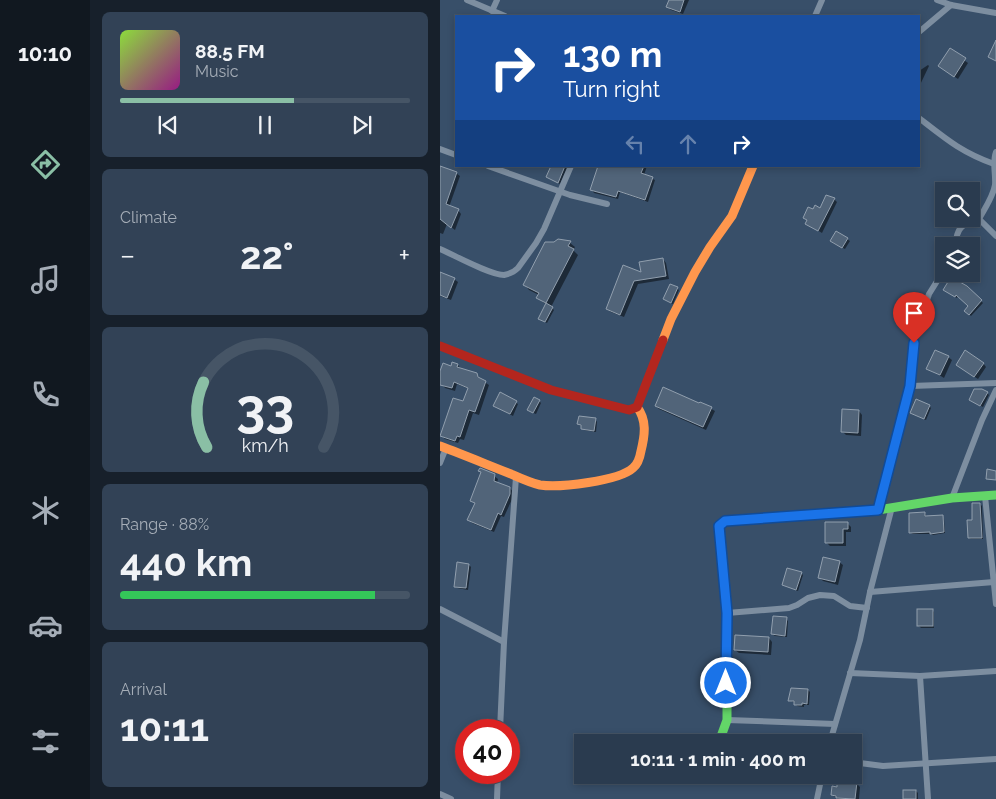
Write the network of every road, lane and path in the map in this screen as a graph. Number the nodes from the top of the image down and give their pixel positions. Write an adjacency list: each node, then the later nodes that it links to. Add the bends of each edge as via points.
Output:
1 (467, 0): 6 (street)
2 (498, 0): 6 (street)
3 (822, 0): 9 (street)
4 (937, 0): 5 (street)
5 (951, 5): 7 (street); 10 (street)
6 (492, 11): 8 (street)
7 (996, 13)
8 (502, 15)
9 (815, 15)
10 (920, 31)
11 (920, 119): 15 (street, via 958,149)
12 (440, 149): 14 (street)
13 (996, 152): 15 (street)
14 (455, 155)
15 (994, 164): 21 (street, via 993,193)
16 (491, 167): 19 (street)
17 (571, 167): 19 (street)
18 (753, 167): 30 (street, via 732,216 694,272 671,319)
19 (561, 192): 20 (street); 24 (street, via 536,243 518,268 510,273 494,273)
20 (607, 204)
21 (980, 217)
22 (980, 220): 23 (street)
23 (996, 236)
24 (440, 249)
25 (936, 282): 28 (street, via 929,294 914,343)
26 (440, 346): 30 (street, via 551,390 628,410)
27 (996, 383): 28 (street)
28 (910, 386): 38 (street)
29 (996, 390): 36 (street)
30 (636, 407): 33 (street, via 643,414 645,423 640,455 631,469 612,478 552,486)
31 (443, 447): 32 (street); 33 (street)
32 (440, 463)
33 (516, 477): 45 (street)
34 (996, 495): 35 (street)
35 (986, 496): 36 (street); 39 (street)
36 (952, 498): 37 (street)
37 (892, 507): 38 (street); 40 (street)
38 (878, 510): 44 (street, via 721,523)
39 (994, 582): 40 (street); 41 (street)
40 (870, 592): 42 (street)
41 (996, 604)
42 (867, 608): 44 (street, via 850,606 834,596 820,595 789,608); 47 (street)
43 (440, 609): 45 (street)
44 (727, 613): 50 (street)
45 (504, 642): 49 (street)
46 (996, 671): 48 (street)
47 (850, 673): 48 (street); 51 (street)
48 (920, 676): 55 (street)
49 (500, 719)
50 (727, 720): 51 (street); 52 (street)
51 (835, 724): 53 (street)
52 (722, 734)
53 (832, 734)
54 (996, 759): 55 (street)
55 (925, 762): 56 (street, via 883,766); 63 (street)
56 (862, 763)
57 (498, 784): 61 (street)
58 (820, 784): 62 (street)
59 (440, 794): 60 (street)
60 (451, 799)
61 (497, 799)
62 (817, 799)
63 (928, 799)

